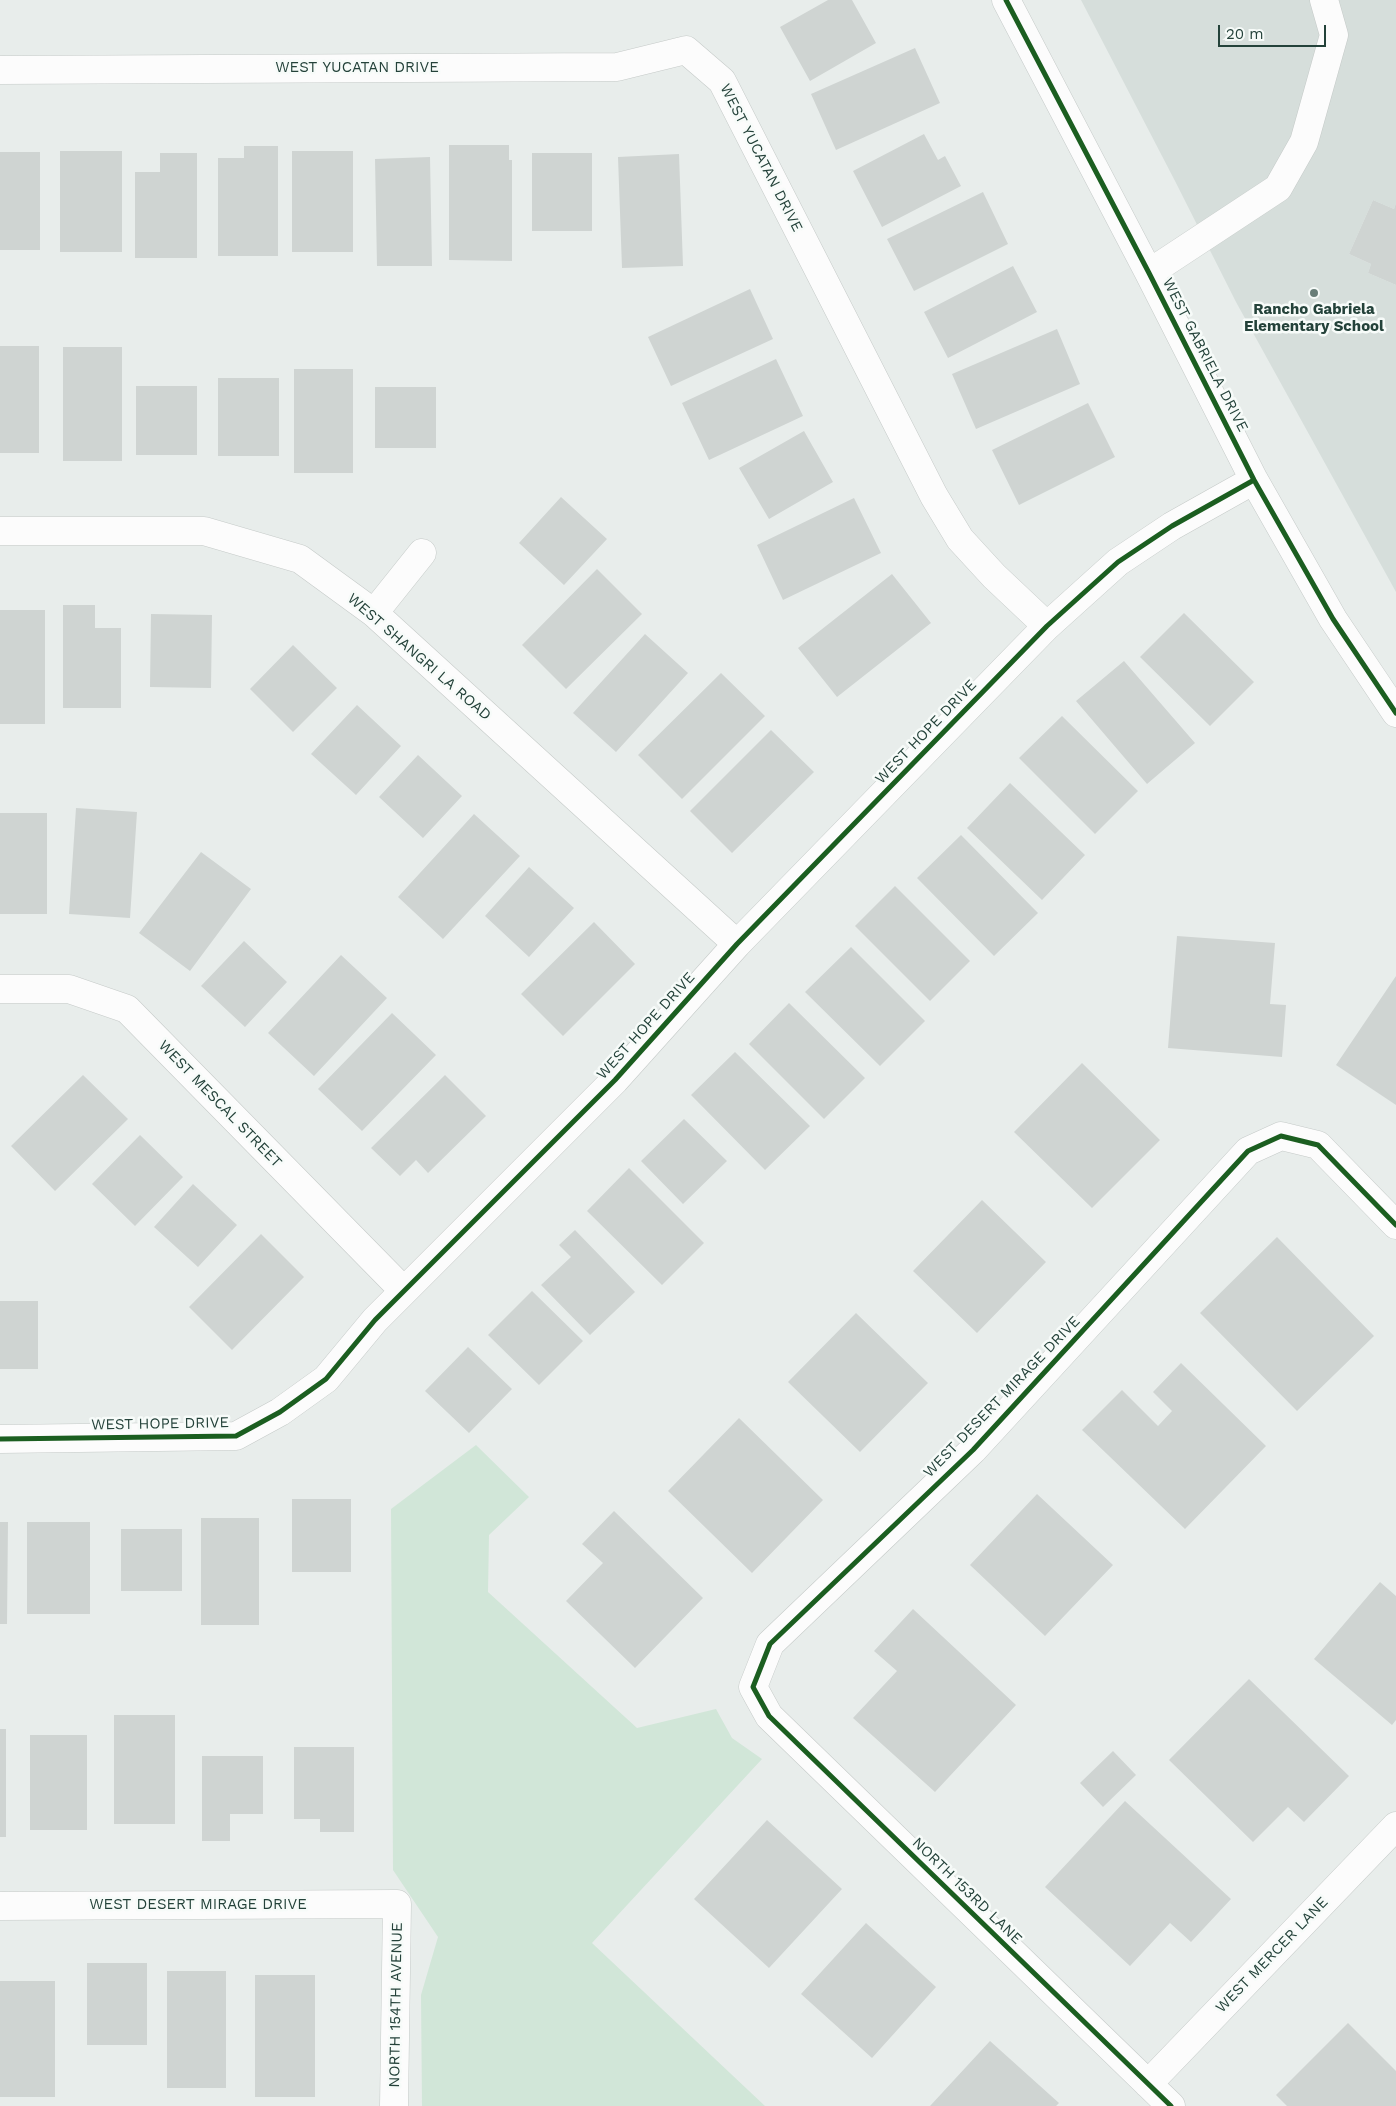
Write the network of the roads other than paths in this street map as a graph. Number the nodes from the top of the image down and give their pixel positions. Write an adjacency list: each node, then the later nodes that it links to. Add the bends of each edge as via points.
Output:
1 (1006, 0): 4 (street, WEST GABRIELA DRIVE)
2 (1324, 0): 4 (street, via 1334,35 1304,142 1278,188)
3 (0, 70): 9 (street, WEST YUCATAN DRIVE, via 617,67 686,50 722,81 934,496 960,539)
4 (1149, 273): 5 (street, WEST GABRIELA DRIVE)
5 (1254, 480): 9 (street, WEST HOPE DRIVE, via 1172,526 1118,562); 10 (street, WEST GABRIELA DRIVE, via 1333,619)
6 (0, 531): 8 (street, WEST SHANGRI LA ROAD, via 204,532 300,559)
7 (422, 553): 8 (street)
8 (374, 613): 11 (street, WEST SHANGRI LA ROAD)
9 (1047, 626): 11 (street, WEST HOPE DRIVE)
10 (1396, 713)
11 (737, 944): 14 (street, WEST HOPE DRIVE, via 615,1080)
12 (0, 989): 14 (street, WEST MESCAL STREET, via 69,989 127,1009)
13 (1396, 1226): 16 (street, WEST DESERT MIRAGE DRIVE, via 1318,1145 1281,1136 1248,1151 973,1450 770,1644)
14 (404, 1291): 15 (street, WEST HOPE DRIVE, via 326,1379 280,1412 236,1436)
15 (0, 1439)
16 (753, 1687): 20 (street, NORTH 153RD LANE, via 769,1716)
17 (1396, 1826): 20 (street, WEST MERCER LANE)
18 (397, 1904): 19 (street, WEST DESERT MIRAGE DRIVE); 21 (street, NORTH 154TH AVENUE)
19 (0, 1906)
20 (1148, 2084): 22 (street, NORTH 153RD LANE)
21 (394, 2106)
22 (1171, 2106)

